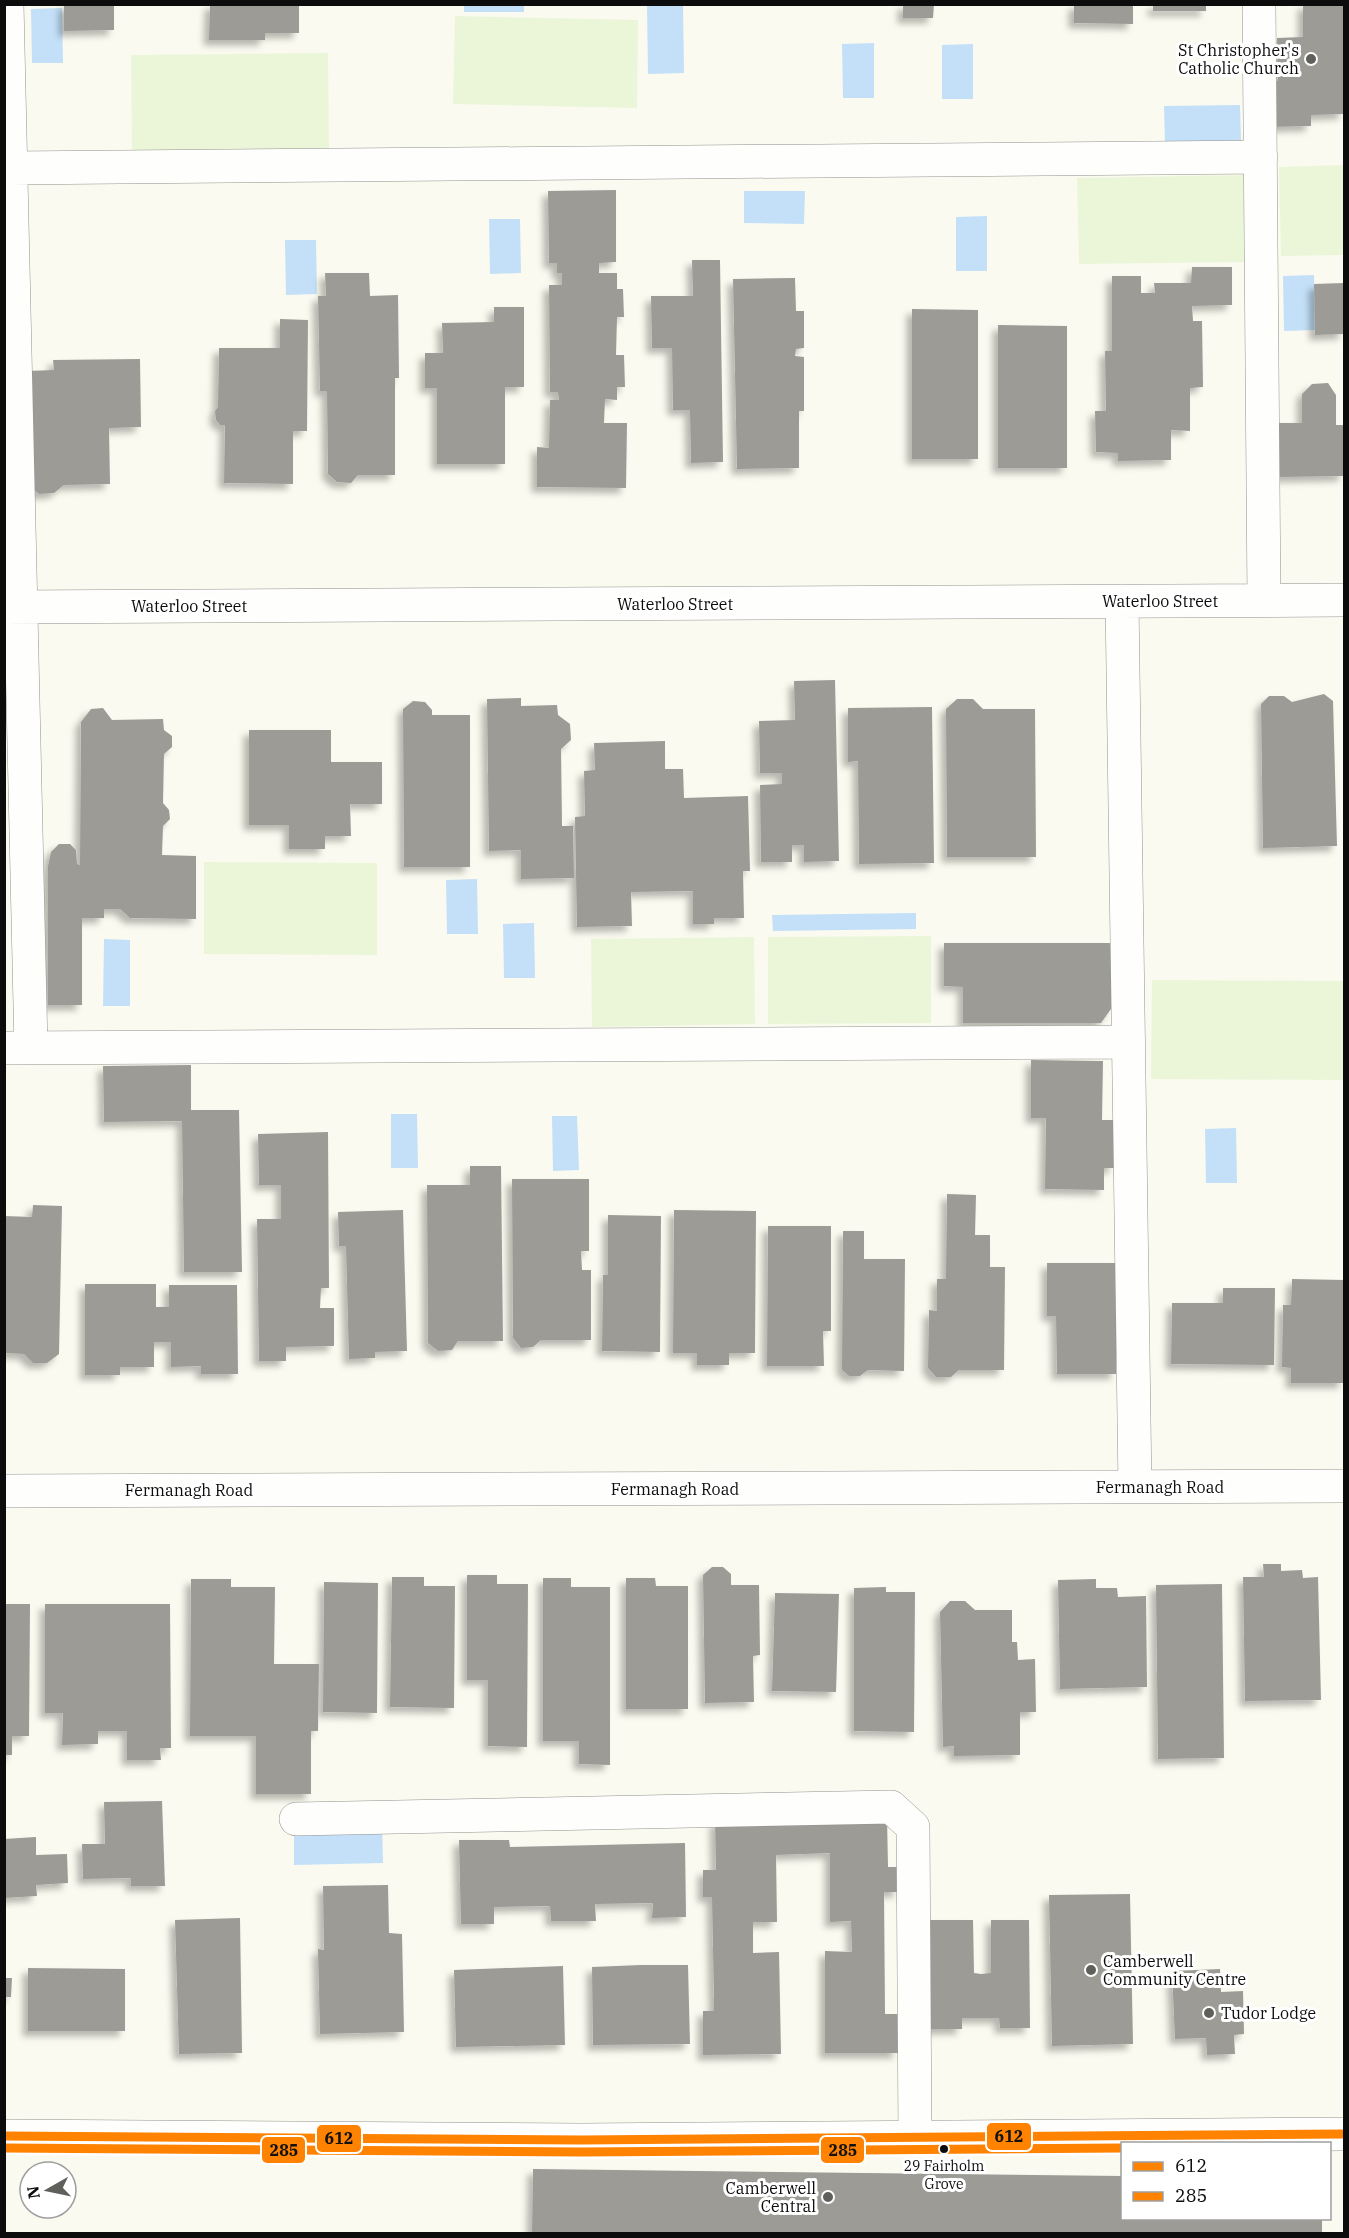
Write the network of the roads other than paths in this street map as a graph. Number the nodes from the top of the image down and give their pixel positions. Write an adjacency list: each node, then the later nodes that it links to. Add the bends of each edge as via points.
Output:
1 (7, 4): 4 (street)
2 (1259, 4): 3 (street)
3 (1261, 157): 4 (street); 5 (street)
4 (11, 168): 8 (street)
5 (1264, 600): 6 (street, Waterloo Street); 7 (street, Waterloo Street)
6 (1344, 600)
7 (1122, 601): 8 (street, Waterloo Street); 9 (street)
8 (14, 607): 10 (street)
9 (1129, 1041): 10 (street); 12 (street)
10 (18, 1048)
11 (1344, 1486): 12 (street, Fermanagh Road)
12 (1136, 1487): 13 (street, Fermanagh Road)
13 (4, 1491)
14 (296, 1818): 17 (street, via 891,1807 913,1827)
15 (1344, 2134): 17 (street)
16 (4, 2136): 17 (street)
17 (915, 2138)

